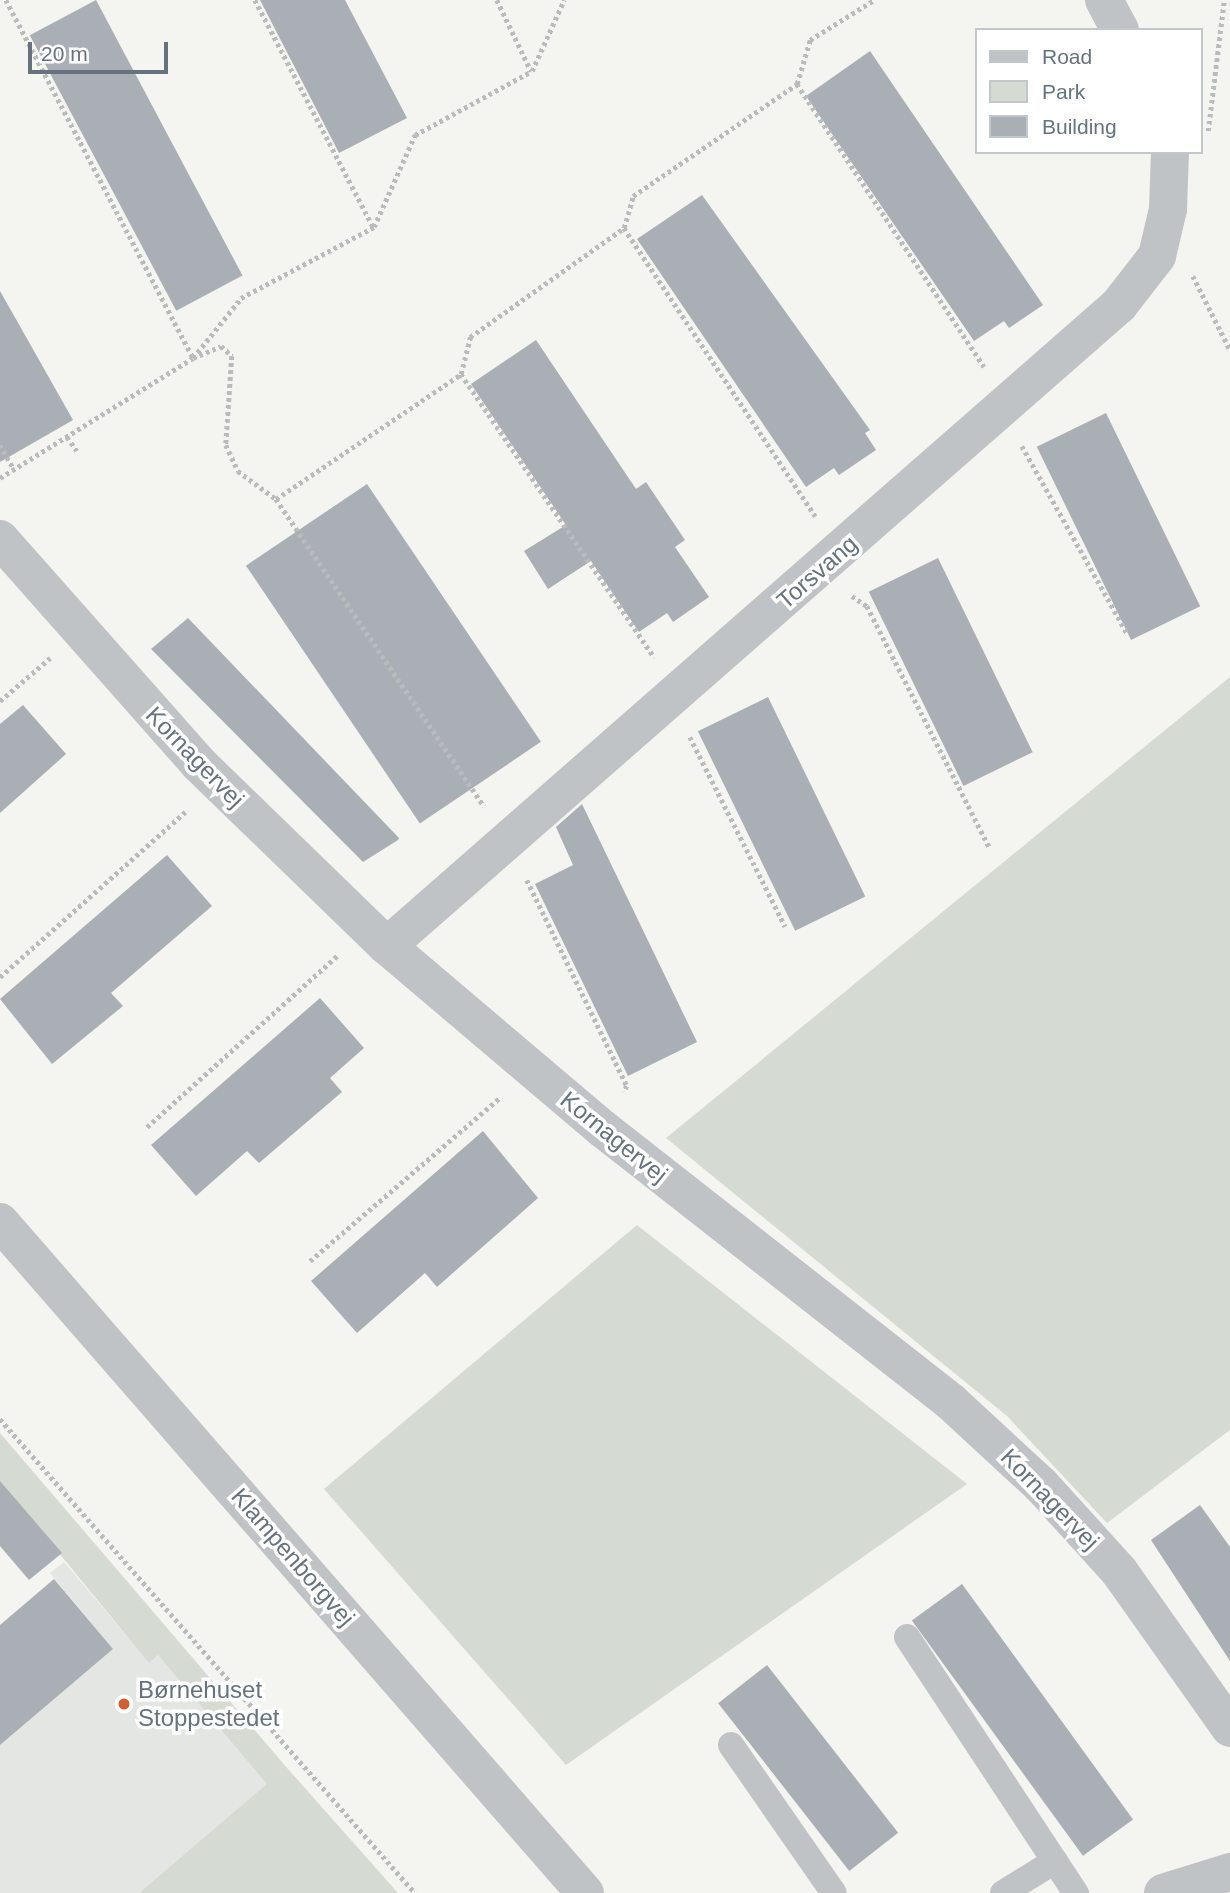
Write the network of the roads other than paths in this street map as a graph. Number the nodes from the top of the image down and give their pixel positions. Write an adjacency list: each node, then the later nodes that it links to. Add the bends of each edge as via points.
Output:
1 (1104, 0): 2 (street)
2 (1120, 28)
3 (1170, 154): 5 (street, Torsvang, via 1168,209 1157,256 1119,306 508,841)
4 (0, 539): 5 (street, Kornagervej, via 79,634 218,783)
5 (378, 937): 8 (street, Kornagervej, via 603,1129 951,1402 1041,1485 1119,1571)
6 (0, 1222): 12 (street, Klampenborgvej)
7 (906, 1637): 10 (lane)
8 (1230, 1728)
9 (731, 1745): 13 (lane)
10 (1055, 1861): 14 (lane); 15 (lane)
11 (1230, 1872): 16 (street)
12 (585, 1893)
13 (834, 1893)
14 (1003, 1893)
15 (1076, 1893)
16 (1163, 1893)

